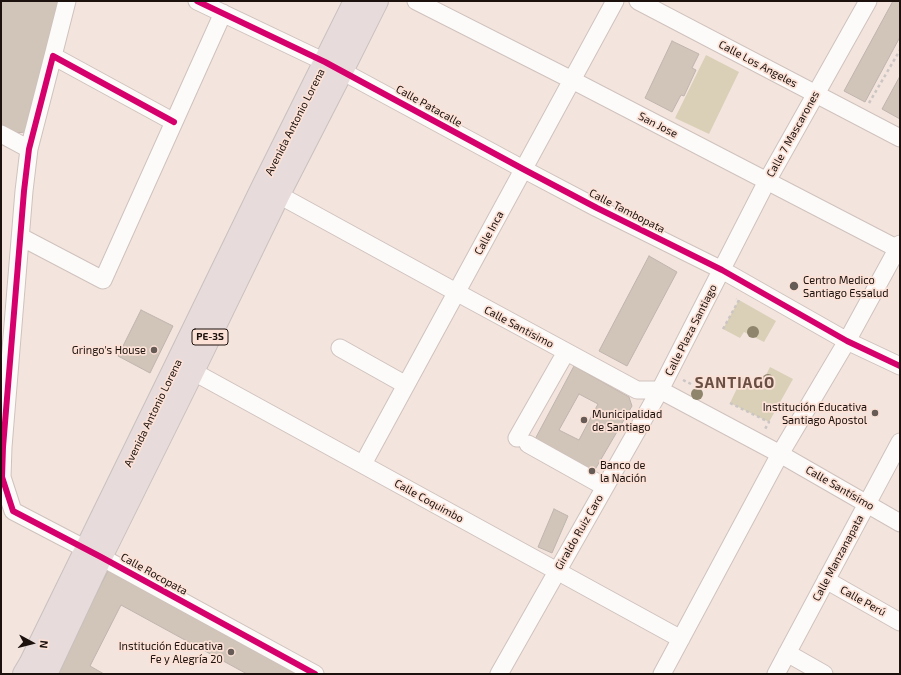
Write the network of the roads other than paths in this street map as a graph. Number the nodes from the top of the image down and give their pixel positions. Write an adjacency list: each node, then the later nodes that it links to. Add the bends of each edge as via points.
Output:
1 (68, 1): 10 (street, Calle Rocopata)
2 (197, 1): 9 (street, Calle Patacalle)
3 (355, 1): 11 (highway, Avenida Antonio Lorena / PE-3S)
4 (377, 1): 11 (highway, Avenida Antonio Lorena / PE-3S)
5 (416, 1): 12 (street, San Jose)
6 (615, 1): 12 (street, Calle Inca)
7 (638, 1): 13 (street, Calle Los Angeles)
8 (868, 1): 13 (street, Calle 7 Mascarones)
9 (223, 13): 11 (street, Calle Patacalle); 14 (street)
10 (52, 56): 14 (street); 17 (street, Calle Rocopata)
11 (334, 66): 18 (street, Calle Patacalle); 20 (highway, Avenida Antonio Lorena / PE-3S)
12 (572, 80): 18 (street, Calle Inca); 19 (street, San Jose)
13 (815, 94): 16 (street, Calle Los Angeles); 19 (street, Calle 7 Mascarones)
14 (174, 122): 21 (street, via 104,280)
15 (1, 134): 17 (street)
16 (900, 138)
17 (29, 149): 21 (street, Calle Rocopata)
18 (524, 169): 23 (street, Calle Tambopata); 24 (street, Calle Inca)
19 (767, 181): 22 (street, San Jose); 23 (street, Calle 7 Mascarones)
20 (271, 190): 24 (street, Calle Santisimo); 29 (highway, Avenida Antonio Lorena / PE-3S)
21 (21, 238): 33 (street, Calle Rocopata)
22 (899, 247): 25 (street)
23 (722, 270): 25 (street, Calle Tambopata); 31 (street, Calle Plaza Santiago)
24 (456, 292): 27 (street, Calle Santisimo); 30 (street, Calle Inca)
25 (847, 341): 28 (street); 34 (street)
26 (340, 348): 30 (street)
27 (566, 352): 31 (street, Calle Santisimo, via 637,390); 37 (street, via 522,441)
28 (900, 366)
29 (185, 367): 35 (street, Calle Coquimbo); 40 (highway, Avenida Antonio Lorena / PE-3S)
30 (406, 385): 35 (street, Calle Inca)
31 (660, 390): 34 (street, Calle Santisimo); 37 (street, Giraldo Ruiz Caro)
32 (900, 442): 38 (street, Calle Manzanapata)
33 (2, 446): 36 (street, Calle Rocopata)
34 (780, 454): 38 (street, Calle Santísimo); 44 (street)
35 (363, 464): 41 (street, Calle Coquimbo)
36 (1, 478): 40 (street, Calle Rocopata, via 13,511)
37 (605, 487): 41 (street, Giraldo Ruiz Caro)
38 (867, 504): 39 (street, Calle Santísimo); 42 (street, Calle Manzanapata)
39 (900, 523)
40 (94, 553): 46 (highway, Avenida Antonio Lorena / PE-3S); 47 (highway, Avenida Antonio Lorena / PE-3S); 48 (street, Calle Rocopata)
41 (557, 571): 44 (street, Calle Coquimbo); 49 (street, Giraldo Ruiz Caro)
42 (826, 580): 43 (street, Calle Perú); 45 (street, Calle Manzanapata)
43 (900, 622)
44 (681, 639): 50 (street)
45 (787, 653): 51 (street, Calle Manzanapata); 52 (street)
46 (24, 674)
47 (46, 674)
48 (315, 674)
49 (499, 674)
50 (662, 674)
51 (776, 674)
52 (824, 674)

